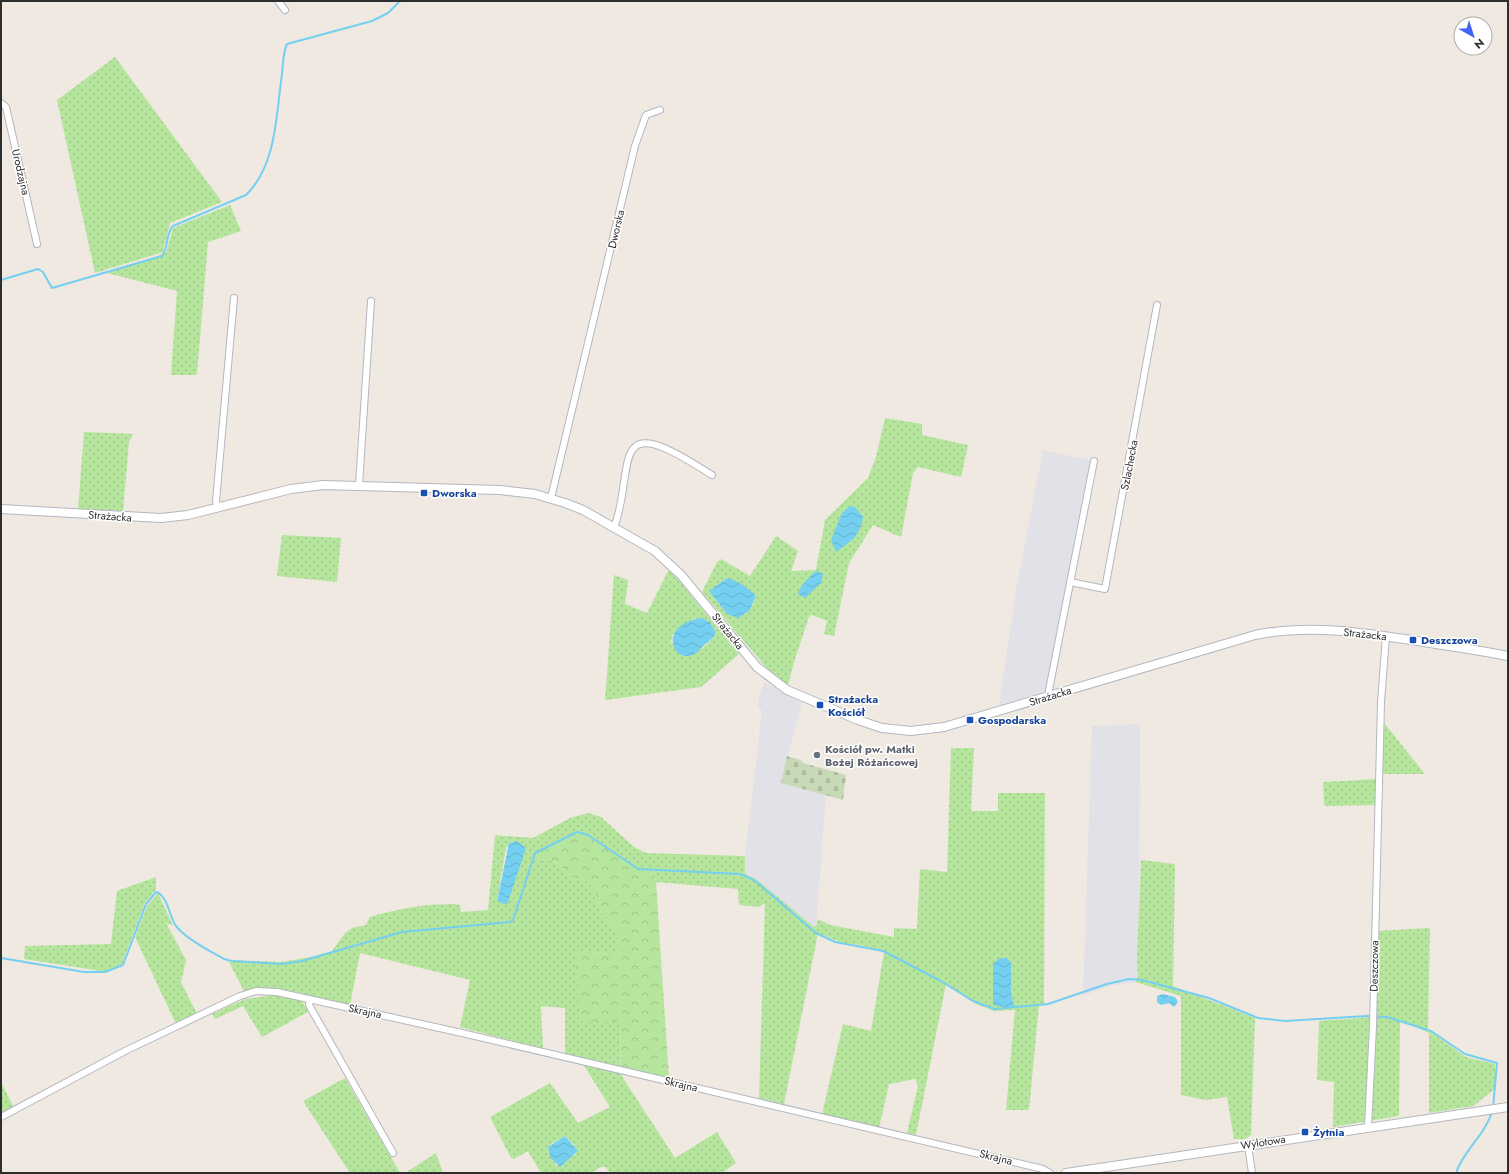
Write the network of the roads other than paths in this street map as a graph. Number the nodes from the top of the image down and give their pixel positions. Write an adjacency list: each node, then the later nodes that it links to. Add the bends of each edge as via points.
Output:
1 (278, 1): 2 (street)
2 (285, 10)
3 (1, 103): 5 (street, Urodzajna, via 6,107)
4 (660, 110): 12 (street, Dworska, via 646,115 636,146)
5 (37, 244)
6 (234, 298): 13 (street, via 216,501)
7 (371, 301): 11 (street)
8 (1157, 305): 16 (street, Szlachecka, via 1105,589)
9 (1094, 461): 16 (street)
10 (712, 475): 15 (street, via 662,447 648,442 639,444 633,449 629,459)
11 (359, 486): 12 (street, Strażacka, via 507,490); 13 (street, Strażacka, via 301,487)
12 (551, 498): 15 (street, Strażacka, via 583,510)
13 (218, 508): 14 (street, Strażacka, via 188,515 150,518)
14 (1, 509)
15 (614, 527): 19 (street, Strażacka, via 648,546 671,564 752,661 770,678 796,694 864,722 895,730 928,730)
16 (1070, 582): 19 (street, via 1049,690)
17 (1386, 636): 18 (street, Strażacka); 19 (street, Strażacka, via 1302,629 1270,632); 23 (street, Deszczowa, via 1381,702)
18 (1508, 656)
19 (1050, 696)
20 (310, 999): 22 (street, Skrajna, via 277,992 256,991 240,996 125,1051); 25 (street, via 309,1005); 27 (street, Skrajna, via 926,1140 1043,1168)
21 (1508, 1107): 23 (street, Wylotowa)
22 (1, 1117)
23 (1368, 1127): 24 (street, Wylotowa)
24 (1248, 1145): 26 (street, Wylotowa); 29 (street)
25 (392, 1153)
26 (1112, 1169): 28 (street, Wylotowa)
27 (1050, 1173)
28 (1066, 1173)
29 (1252, 1173)

